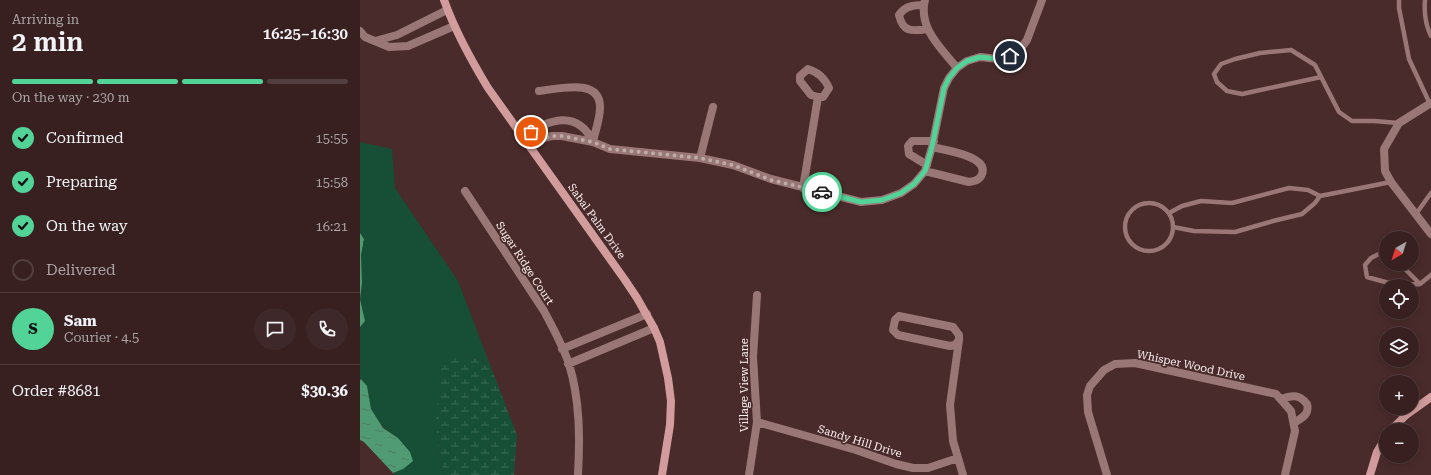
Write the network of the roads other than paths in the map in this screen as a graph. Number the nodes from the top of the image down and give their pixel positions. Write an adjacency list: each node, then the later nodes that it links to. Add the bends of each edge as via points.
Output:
1 (444, 0): 6 (street, Sabal Palm Drive)
2 (1042, 0): 12 (street, via 1027,40 1021,48 1010,56 998,59 980,57 967,61)
3 (1399, 0): 16 (lane, via 1409,59)
4 (1425, 0): 10 (lane)
5 (925, 2): 8 (street, via 924,19); 8 (street, via 902,11 899,15 904,28)
6 (447, 10): 7 (street, Sabal Palm Drive); 11 (street, via 397,34)
7 (454, 26): 11 (street, via 408,46 389,47); 19 (street, Sabal Palm Drive, via 488,88)
8 (928, 29): 12 (street)
9 (362, 36): 11 (street)
10 (1431, 36)
11 (375, 41)
12 (957, 68): 21 (street, via 944,88)
13 (1321, 77): 13 (lane, via 1315,65 1290,50 1235,59 1221,64 1214,74 1216,82 1227,91 1242,94); 18 (lane, via 1339,112 1352,121)
14 (538, 91): 20 (street, via 583,87 593,91 598,97 600,108)
15 (818, 97): 26 (street)
16 (1430, 103): 18 (street)
17 (713, 107): 23 (street)
18 (1399, 123): 25 (street, via 1384,149 1385,171)
19 (523, 136): 20 (street, via 543,124 557,120 573,121 589,133); 22 (street, Sabal Palm Drive)
20 (593, 142): 22 (street, via 552,136 544,138); 23 (street, via 610,149)
21 (933, 144): 24 (street); 24 (street, via 912,141 908,146 908,154); 24 (street, via 974,158 983,170 977,180 969,182)
22 (531, 148): 39 (street, Sabal Palm Drive)
23 (700, 158): 26 (street, via 733,165 771,180)
24 (926, 168): 26 (street, via 914,184 901,193 882,200 861,202)
25 (1391, 182): 29 (lane); 31 (street)
26 (803, 188)
27 (464, 191): 42 (street, Sugar Ridge Court, via 544,311)
28 (1431, 193): 31 (lane)
29 (1320, 196): 30 (lane, via 1308,190 1289,188 1232,203 1201,201); 32 (lane, via 1302,214 1235,232 1194,231)
30 (1169, 213): 32 (lane); 32 (lane, via 1157,203 1141,203 1129,212 1125,219 1125,234 1136,247 1152,251 1167,243 1172,236)
31 (1416, 214): 33 (street)
32 (1173, 227)
33 (1431, 234)
34 (1379, 254): 37 (lane, via 1365,265 1367,277 1396,285)
35 (1407, 271): 37 (lane)
36 (1431, 275): 37 (lane)
37 (1420, 284)
38 (757, 295): 46 (street, Village View Lane, via 753,357)
39 (647, 314): 40 (street, Sabal Palm Drive); 42 (street)
40 (654, 328): 43 (street); 52 (street, Sabal Palm Drive, via 660,342 671,401)
41 (959, 340): 41 (street, via 950,346 898,335 893,330 894,324 900,316 953,327 959,335); 50 (street, via 950,405 951,426)
42 (562, 349): 43 (street, Sugar Ridge Court)
43 (568, 364): 51 (street, Sugar Ridge Court, via 576,397 579,431)
44 (1431, 397): 48 (street)
45 (1281, 399): 47 (street, via 1291,411); 47 (street, via 1297,396 1307,404 1305,416); 55 (street, Whisper Wood Drive, via 1276,394 1135,363 1115,364 1104,370 1090,386 1087,394 1088,412)
46 (757, 422): 50 (street, Sandy Hill Drive, via 913,468 928,468); 53 (street, Village View Lane)
47 (1294, 423): 56 (street, via 1295,431)
48 (1398, 423)
49 (1379, 449): 57 (street)
50 (958, 458): 54 (street)
51 (578, 475)
52 (662, 475)
53 (749, 475)
54 (963, 475)
55 (1107, 475)
56 (1285, 475)
57 (1370, 475)

